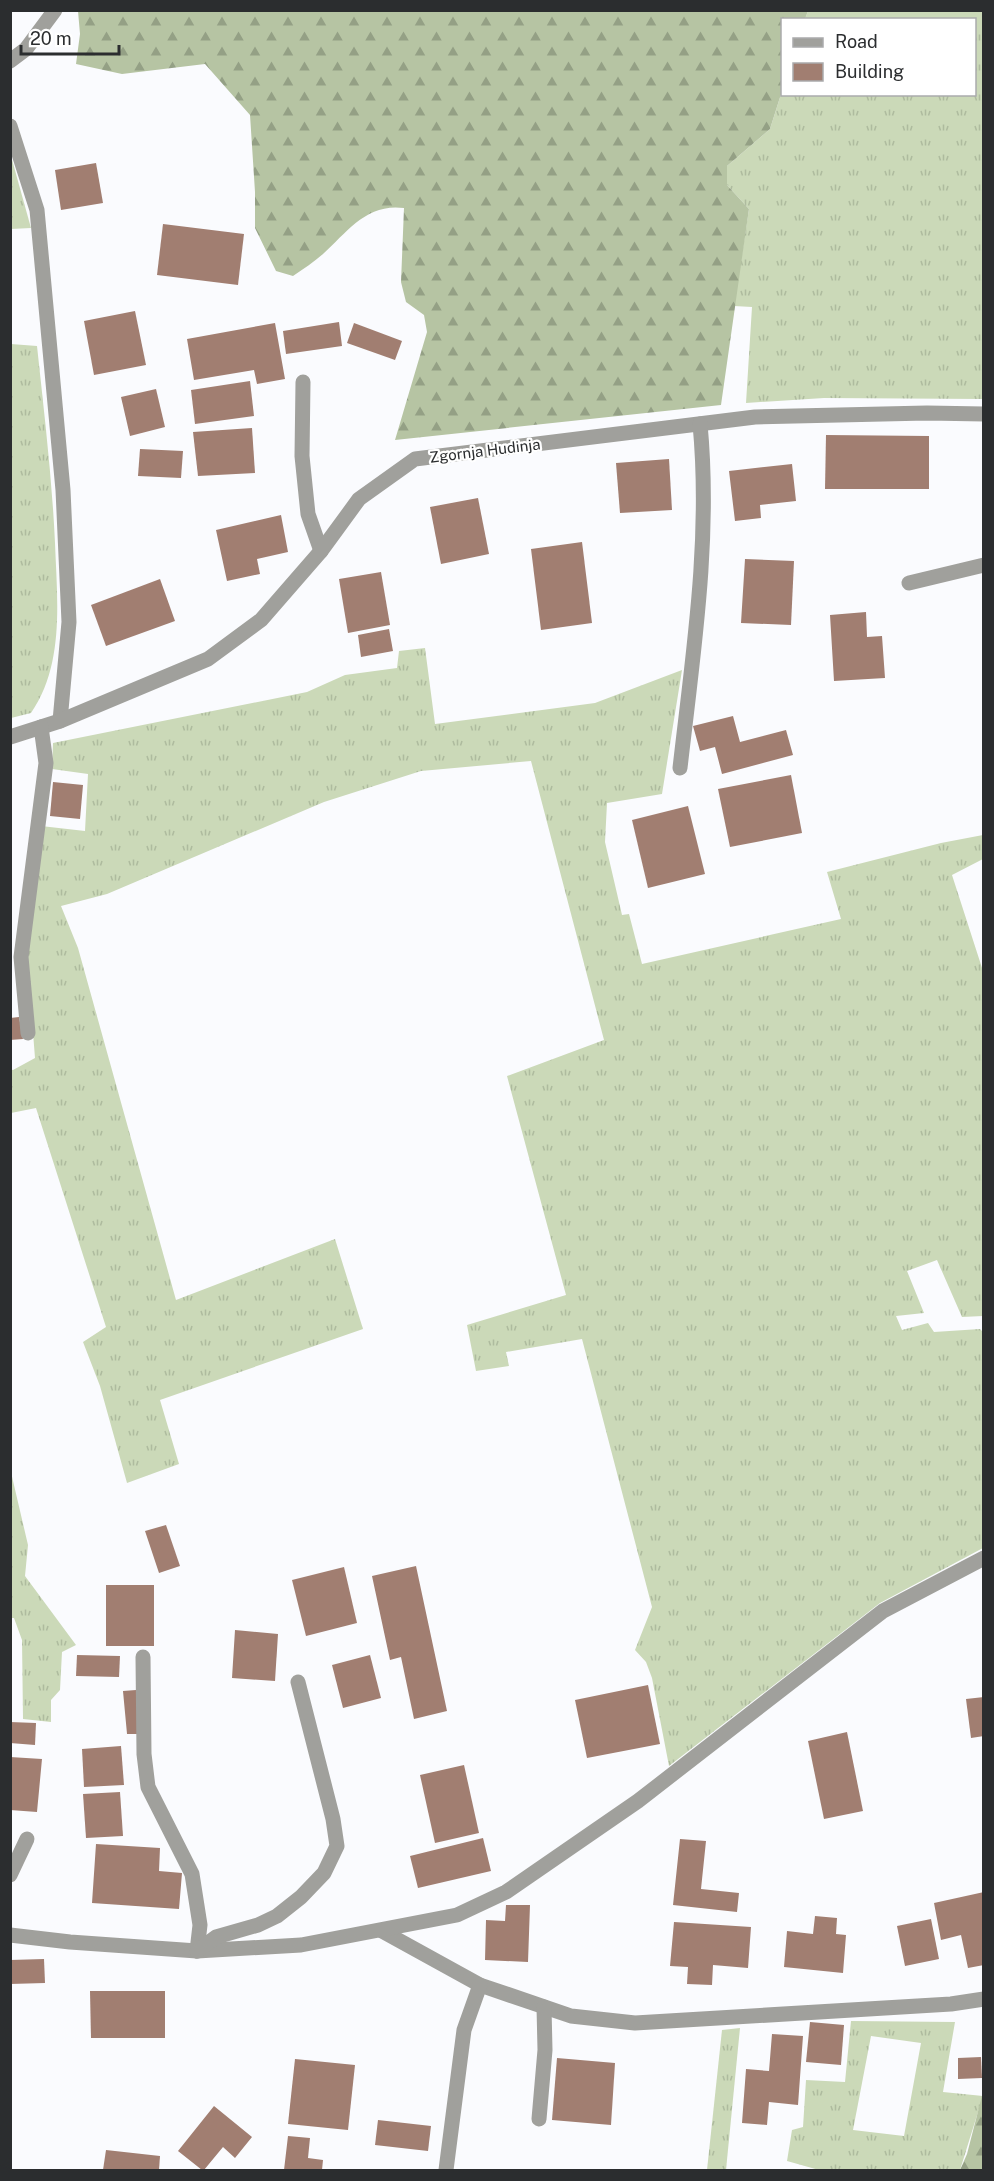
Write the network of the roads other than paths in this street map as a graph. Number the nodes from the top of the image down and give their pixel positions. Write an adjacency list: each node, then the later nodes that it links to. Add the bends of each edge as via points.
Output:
1 (55, 10): 2 (street, via 26,49)
2 (10, 61)
3 (10, 126): 10 (street, via 37,210 63,490 69,622)
4 (303, 382): 7 (street, via 302,456 308,514)
5 (984, 414): 6 (street, Zgornja Hudinja, via 755,417)
6 (700, 424): 7 (street, Zgornja Hudinja, via 415,459 359,499); 13 (street, via 705,524)
7 (321, 551): 10 (street, Zgornja Hudinja, via 261,620 208,659)
8 (984, 565): 9 (street)
9 (909, 583)
10 (60, 722): 11 (street, Zgornja Hudinja)
11 (41, 727): 12 (street, Zgornja Hudinja); 14 (street, via 46,763 21,957)
12 (10, 736)
13 (680, 768)
14 (28, 1033)
15 (984, 1558): 20 (street, via 884,1611 638,1801 506,1892 458,1915)
16 (142, 1657): 22 (street, via 148,1786 192,1874 200,1924)
17 (298, 1682): 22 (street, via 337,1846 324,1873 277,1916 216,1936)
18 (27, 1839): 19 (street)
19 (10, 1875)
20 (382, 1931): 22 (street, via 301,1945); 23 (street)
21 (10, 1935): 22 (street)
22 (197, 1951)
23 (480, 1985): 25 (street); 27 (street, via 464,2030)
24 (984, 1999): 25 (street, via 635,2023 571,2016)
25 (544, 2007): 26 (street)
26 (539, 2119)
27 (446, 2170)

